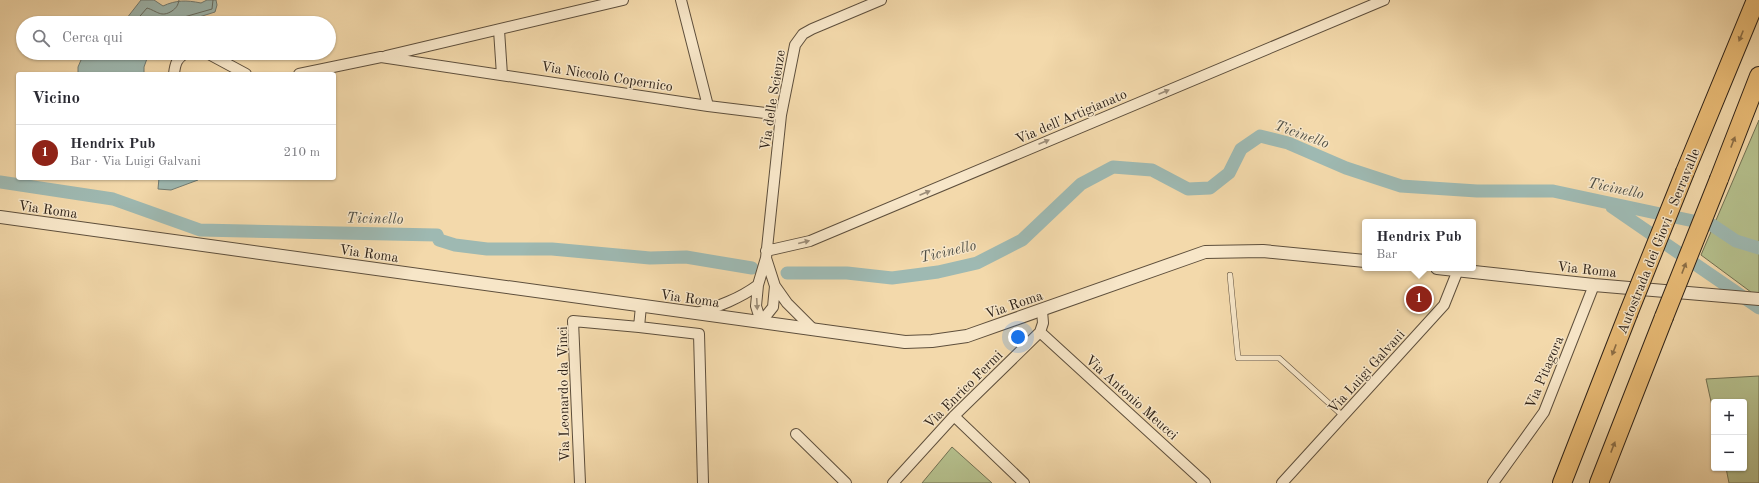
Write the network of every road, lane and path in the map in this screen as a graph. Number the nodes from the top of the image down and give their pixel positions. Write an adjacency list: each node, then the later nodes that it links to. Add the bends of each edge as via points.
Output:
1 (623, 0): 6 (street, Via Niccolò Copernico)
2 (682, 0): 15 (street)
3 (880, 0): 16 (street, Via delle Scienze, via 803,34 795,45)
4 (1384, 0): 18 (street, Via dell'Artigianato, one-way to 4, via 810,241)
5 (1756, 0): 45 (highway, Autostrada dei Giovi - Serravalle, one-way to 45, bridge)
6 (499, 30): 7 (street, Via Niccolò Copernico); 13 (street)
7 (381, 57): 12 (street, Via Niccolò Copernico); 13 (street, Via Niccolò Copernico)
8 (178, 60): 10 (street)
9 (220, 60): 11 (street)
10 (174, 72)
11 (242, 72)
12 (309, 72)
13 (502, 75): 15 (street, Via Niccolò Copernico)
14 (1759, 76): 46 (highway, one-way to 14, bridge)
15 (708, 106): 16 (street, Via Niccolò Copernico)
16 (781, 115): 18 (street, Via delle Scienze)
17 (0, 218): 27 (street, Via Roma)
18 (766, 254): 23 (street, Via delle Scienze); 25 (street, Via delle Scienze)
19 (1362, 261): 28 (street, Via Roma, via 1263,251 1205,252)
20 (1458, 271): 35 (street, Via Luigi Galvani, via 1444,305)
21 (1467, 271): 24 (street, Via Roma)
22 (1230, 275): 35 (lane, via 1238,358 1279,358)
23 (758, 285): 29 (street, via 743,296); 30 (street, Via delle Scienze, one-way to 30, via 756,306)
24 (1594, 285): 26 (street, Via Roma); 44 (street, Via Pitagora, via 1544,412)
25 (774, 286): 30 (street, Via delle Scienze, via 773,307); 32 (street, Via delle Scienze, via 787,304)
26 (1759, 299)
27 (641, 306): 29 (street, Via Roma); 31 (street)
28 (1042, 311): 32 (street, Via Roma, via 966,336 932,342 905,342); 33 (street, via 1043,323)
29 (696, 314): 30 (street, Via Roma)
30 (761, 322): 32 (street, Via Roma)
31 (639, 328): 37 (street, Via Leonardo da Vinci, via 573,321); 38 (street, via 699,334)
32 (814, 330)
33 (1040, 332): 34 (street, Via Enrico Fermi); 42 (street, Via Antonio Meucci)
34 (954, 416): 40 (street, Via Enrico Fermi); 41 (street)
35 (1343, 416): 43 (street, Via Luigi Galvani)
36 (796, 434): 39 (street)
37 (580, 483)
38 (703, 483)
39 (846, 483)
40 (893, 483)
41 (1024, 483)
42 (1205, 483)
43 (1282, 483)
44 (1493, 483)
45 (1562, 483)
46 (1599, 483)

